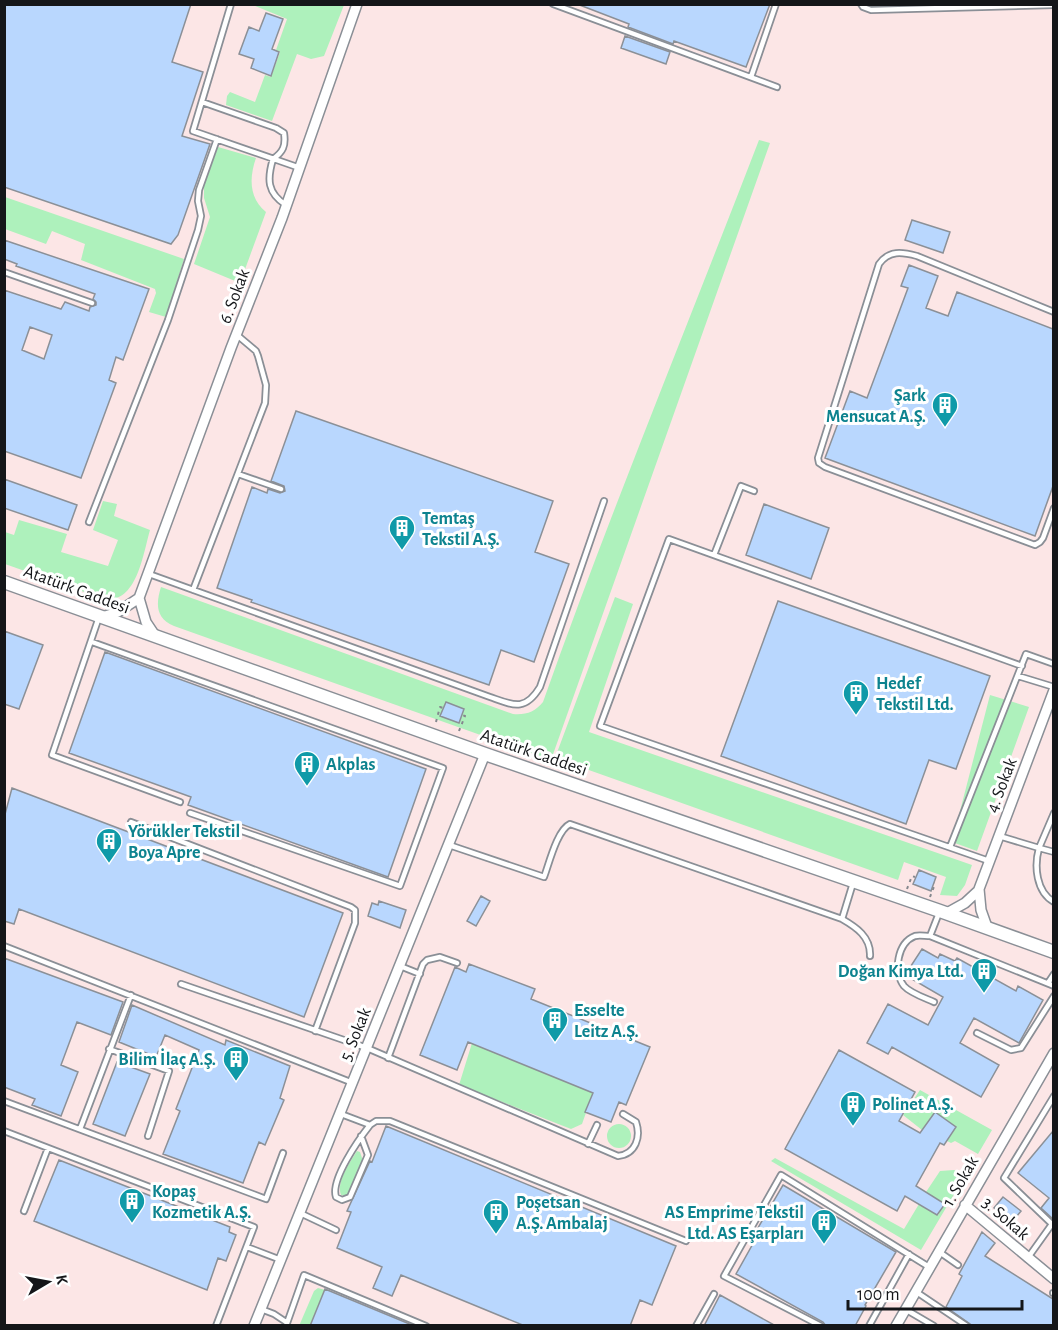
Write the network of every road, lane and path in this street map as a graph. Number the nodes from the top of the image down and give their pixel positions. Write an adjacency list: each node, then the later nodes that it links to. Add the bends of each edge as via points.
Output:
1 (231, 4): 9 (lane)
2 (357, 4): 12 (street, 6. Sokak)
3 (554, 4): 7 (lane)
4 (776, 4): 7 (lane)
5 (861, 4): 6 (lane, via 871,10)
6 (1053, 5)
7 (751, 77): 8 (lane)
8 (777, 87)
9 (202, 102): 10 (lane, via 193,131); 11 (lane, via 284,133 285,146)
10 (217, 139): 11 (lane); 23 (lane, via 199,189 201,216 180,286)
11 (273, 159): 12 (lane); 13 (lane, via 270,189)
12 (300, 168): 13 (street, 6. Sokak)
13 (286, 205): 17 (street, 6. Sokak)
14 (4, 272): 15 (lane)
15 (92, 303)
16 (1053, 312): 22 (lane, via 917,256 901,252 884,257 818,458 825,467 1035,544 1043,538)
17 (237, 335): 18 (lane, via 255,351 267,394); 25 (street, 6. Sokak)
18 (238, 474): 19 (lane); 27 (lane)
19 (281, 489)
20 (754, 491): 24 (lane, via 741,486)
21 (604, 501): 27 (lane, via 540,687 525,704 490,697)
22 (1053, 508)
23 (89, 522)
24 (714, 555): 33 (lane); 48 (lane, via 669,538 600,726)
25 (149, 574): 27 (lane); 28 (street, 6. Sokak)
26 (4, 582): 29 (street, Atatürk Caddesi)
27 (193, 590)
28 (139, 598): 29 (street, via 118,612); 30 (street, via 146,622)
29 (99, 617): 30 (street, Atatürk Caddesi); 31 (lane)
30 (156, 637): 41 (street, Atatürk Caddesi)
31 (92, 642): 42 (lane, via 52,755); 43 (lane, via 443,768 400,886)
32 (1053, 664): 33 (lane, via 1026,654)
33 (1022, 666): 34 (lane)
34 (1018, 676): 35 (lane); 48 (lane)
35 (1053, 688): 38 (street, 4. Sokak)
36 (443, 708): 39 (path, via 440,707)
37 (462, 715): 40 (path, via 465,716)
38 (1049, 718): 46 (street, 4. Sokak)
39 (436, 722)
40 (459, 731)
41 (485, 754): 47 (street, 5. Sokak); 53 (street, Atatürk Caddesi)
42 (180, 802)
43 (190, 813)
44 (1053, 813): 49 (lane)
45 (131, 822): 75 (lane, via 355,910 355,923)
46 (999, 836): 49 (lane); 51 (street, 4. Sokak)
47 (449, 845): 60 (lane, via 544,877 560,834 570,824); 67 (street, 5. Sokak)
48 (950, 847): 51 (lane)
49 (1039, 848): 50 (lane); 58 (lane, via 1036,873 1047,898)
50 (1053, 852)
51 (989, 861): 56 (street, 4. Sokak)
52 (915, 877): 55 (path, via 912,876)
53 (854, 881): 59 (street, Atatürk Caddesi); 60 (lane)
54 (934, 883): 57 (path)
55 (907, 889)
56 (978, 891): 59 (street, via 961,905); 61 (street)
57 (930, 897)
58 (1053, 902)
59 (943, 912): 61 (street, Atatürk Caddesi); 62 (lane)
60 (842, 919): 65 (lane, via 865,936)
61 (987, 927): 64 (street, Atatürk Caddesi)
62 (930, 936): 71 (lane); 74 (lane, via 916,936 908,941 897,963 905,987)
63 (4, 946): 72 (lane)
64 (1053, 952)
65 (870, 956)
66 (457, 963): 68 (lane, via 440,957 427,960)
67 (400, 966): 68 (lane); 77 (street, 5. Sokak)
68 (420, 974): 80 (lane)
69 (1053, 974): 71 (lane)
70 (182, 984): 75 (lane)
71 (1051, 985)
72 (130, 995): 78 (lane); 81 (lane)
73 (1053, 996): 76 (lane, via 1021,1048 1011,1050)
74 (934, 1002)
75 (315, 1031): 77 (lane)
76 (977, 1033)
77 (367, 1048): 80 (lane); 81 (street, 5. Sokak)
78 (110, 1049): 88 (lane); 90 (lane, via 169,1071)
79 (1053, 1053): 95 (street, 1. Sokak)
80 (388, 1058): 92 (lane)
81 (353, 1083): 84 (street, 5. Sokak)
82 (1053, 1096): 98 (lane, via 1004,1178)
83 (4, 1101): 88 (lane)
84 (340, 1114): 86 (lane); 97 (street, 5. Sokak)
85 (623, 1114): 92 (lane, via 636,1122 638,1129 632,1151 618,1155)
86 (370, 1125): 91 (lane); 100 (lane, via 390,1121)
87 (597, 1125): 92 (lane)
88 (80, 1129): 94 (lane, via 266,1199)
89 (4, 1131): 93 (lane)
90 (148, 1136)
91 (361, 1136): 91 (lane, via 368,1155 350,1197 342,1200 336,1197 336,1182)
92 (588, 1144)
93 (48, 1148): 96 (lane); 101 (lane, via 255,1227)
94 (283, 1153)
95 (965, 1205): 102 (street, 1. Sokak); 104 (street, 3. Sokak)
96 (24, 1211)
97 (300, 1213): 99 (lane); 105 (street, 5. Sokak)
98 (1053, 1225): 104 (lane)
99 (336, 1230)
100 (686, 1241)
101 (247, 1246): 105 (lane); 114 (lane)
102 (938, 1251): 106 (lane); 107 (street, 1. Sokak)
103 (909, 1254): 107 (lane); 118 (lane, via 781,1175 724,1275); 119 (lane)
104 (1028, 1258): 108 (street, 3. Sokak)
105 (281, 1260): 111 (street, 5. Sokak)
106 (958, 1264)
107 (929, 1267): 109 (street, 1. Sokak)
108 (1053, 1280)
109 (915, 1291): 112 (street, 1. Sokak); 122 (lane)
110 (714, 1294): 117 (lane)
111 (261, 1309): 113 (lane); 115 (street, 5. Sokak)
112 (905, 1309): 120 (street, 1. Sokak); 121 (lane)
113 (286, 1324): 116 (lane, via 304,1275)
114 (216, 1326)
115 (254, 1326)
116 (426, 1326)
117 (696, 1326)
118 (821, 1326)
119 (869, 1326)
120 (896, 1326)
121 (934, 1326)
122 (967, 1326)

